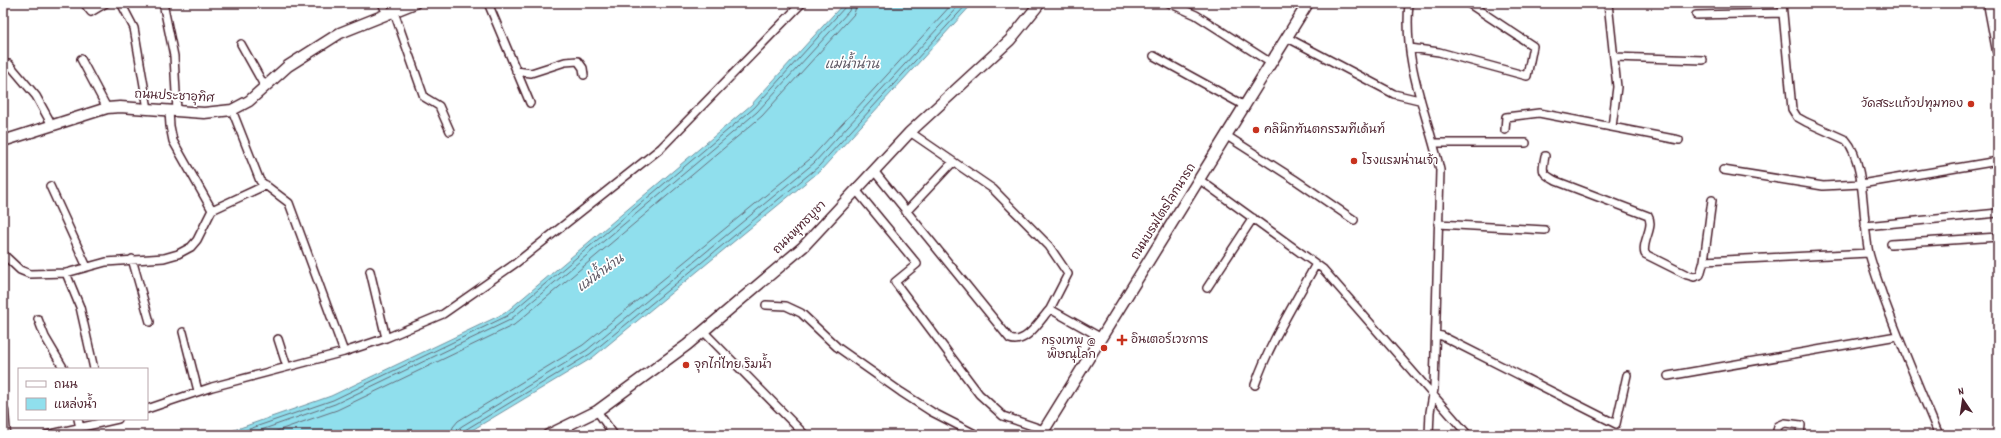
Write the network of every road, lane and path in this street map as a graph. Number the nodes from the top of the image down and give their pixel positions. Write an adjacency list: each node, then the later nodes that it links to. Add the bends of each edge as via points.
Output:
1 (84, 3): 2 (street, via 91,12)
2 (106, 3)
3 (121, 3): 37 (street, via 134,28)
4 (163, 3): 39 (street, via 174,56)
5 (382, 3): 17 (street)
6 (414, 3): 17 (street, ถนนประชาอุทิศ)
7 (488, 3): 30 (street)
8 (802, 3): 89 (street, via 661,148 516,263 443,314)
9 (1040, 3): 44 (street, ถนนพุทธบูชา, via 1010,40)
10 (1169, 3): 28 (street, via 1196,15)
11 (1409, 3): 22 (street)
12 (1468, 3): 22 (street, via 1533,46 1527,76 1439,52)
13 (1608, 3): 25 (street)
14 (1782, 3): 18 (street)
15 (1989, 3): 23 (street)
16 (1303, 5): 20 (street, ถนนบรมไตรโลกนารถ)
17 (390, 13): 32 (street, ถนนประชาอุทิศ, via 340,33 288,66); 43 (street, via 424,97 439,106)
18 (1783, 13): 19 (street); 56 (street, via 1792,109 1797,117 1846,140 1856,155)
19 (1696, 15)
20 (1286, 37): 28 (street, ถนนบรมไตรโลกนารถ); 33 (street, via 1394,94)
21 (241, 44): 32 (street)
22 (1410, 48): 33 (street)
23 (1998, 51)
24 (1154, 56): 35 (street)
25 (1614, 57): 27 (street); 41 (street, via 1617,87)
26 (81, 59): 36 (street)
27 (1703, 60)
28 (1271, 63): 35 (street, ถนนบรมไตรโลกนารถ)
29 (9, 64): 40 (street, via 36,96)
30 (516, 71): 31 (street, via 531,73 578,60); 34 (street)
31 (584, 75)
32 (265, 87): 38 (street, ถนนประชาอุทิศ, via 249,101)
33 (1419, 100): 48 (street)
34 (530, 103)
35 (1245, 106): 45 (street, ถนนบรมไตรโลกนารถ)
36 (107, 108): 37 (street, ถนนประชาอุทิศ); 40 (street, ถนนประชาอุทิศ)
37 (148, 109): 39 (street, ถนนประชาอุทิศ)
38 (232, 110): 39 (street, ถนนประชาอุทิศ, via 204,113); 57 (street, via 255,172)
39 (173, 111): 61 (street, via 170,126 173,141)
40 (52, 125): 47 (street, ถนนประชาอุทิศ)
41 (1612, 127): 42 (street, via 1529,113 1506,117); 46 (street)
42 (1504, 130)
43 (450, 131)
44 (910, 132): 52 (street); 54 (street, ถนนพุทธบูชา)
45 (1227, 136): 55 (street, ถนนบรมไตรโลกนารถ); 65 (street)
46 (1679, 140)
47 (3, 141)
48 (1434, 143): 49 (street); 66 (street, via 1440,170)
49 (1526, 143)
50 (1545, 156): 74 (street, via 1545,175 1648,216 1650,223 1644,249 1648,256 1694,276 1700,274)
51 (1998, 161): 56 (street)
52 (953, 162): 62 (street); 81 (street, via 993,189 1049,246 1068,274)
53 (1723, 170): 56 (street, via 1823,186)
54 (874, 171): 59 (street, ถนนพุทธบูชา); 62 (street)
55 (1200, 180): 64 (street); 88 (street, ถนนบรมไตรโลกนารถ)
56 (1861, 184): 67 (street)
57 (266, 185): 61 (street); 91 (street, via 289,203)
58 (50, 186): 76 (street)
59 (856, 190): 84 (street, ถนนพุทธบูชา, via 803,247); 107 (street, via 917,264 895,282 979,394 1003,416)
60 (1712, 200): 74 (street)
61 (212, 210): 73 (street, via 191,247 164,258)
62 (906, 212): 81 (street, via 1010,339 1016,342 1023,339)
63 (1998, 213): 67 (street)
64 (1252, 218): 75 (street); 79 (street)
65 (1354, 220)
66 (1438, 224): 68 (street); 86 (street)
67 (1865, 226): 71 (street)
68 (1545, 230)
69 (1998, 237): 70 (street)
70 (1891, 244)
71 (1869, 253): 74 (street); 87 (street)
72 (3, 254): 78 (street, via 20,270 30,274)
73 (132, 259): 76 (street, via 106,262); 83 (street)
74 (1704, 261)
75 (1316, 264): 97 (street, via 1263,362); 99 (street)
76 (86, 268): 78 (street)
77 (370, 271): 89 (street)
78 (66, 273): 94 (street, via 80,306)
79 (1206, 288)
80 (766, 305): 114 (street, via 786,306 801,313 838,347 901,392 932,412)
81 (1050, 309): 88 (street)
82 (38, 319): 93 (street, via 45,337)
83 (150, 322)
84 (703, 331): 102 (street, ถนนพุทธบูชา); 113 (street)
85 (183, 332): 98 (street)
86 (1436, 335): 95 (street, via 1616,424); 99 (street)
87 (1897, 336): 96 (street); 119 (street)
88 (1100, 337): 107 (street, ถนนบรมไตรโลกนารถ)
89 (386, 338): 91 (street)
90 (278, 339): 92 (street)
91 (344, 352): 92 (street)
92 (288, 367): 98 (street)
93 (63, 368)
94 (94, 368)
95 (1627, 375)
96 (1668, 376)
97 (1256, 385)
98 (198, 391): 100 (street)
99 (1434, 396): 115 (street); 116 (street)
100 (148, 409)
101 (3, 411): 108 (street)
102 (597, 411): 105 (street, ถนนพุทธบูชา); 112 (street)
103 (78, 420): 106 (street)
104 (108, 421): 106 (street)
105 (566, 426): 110 (street, ถนนพุทธบูชา); 111 (street)
106 (80, 428): 109 (street)
107 (1043, 432)
108 (5, 435)
109 (47, 435)
110 (548, 435)
111 (572, 435)
112 (614, 435)
113 (805, 435)
114 (977, 435)
115 (1429, 435)
116 (1468, 435)
117 (1776, 435): 118 (street, via 1778,426 1785,422 1801,425)
118 (1800, 435)
119 (1939, 435)

